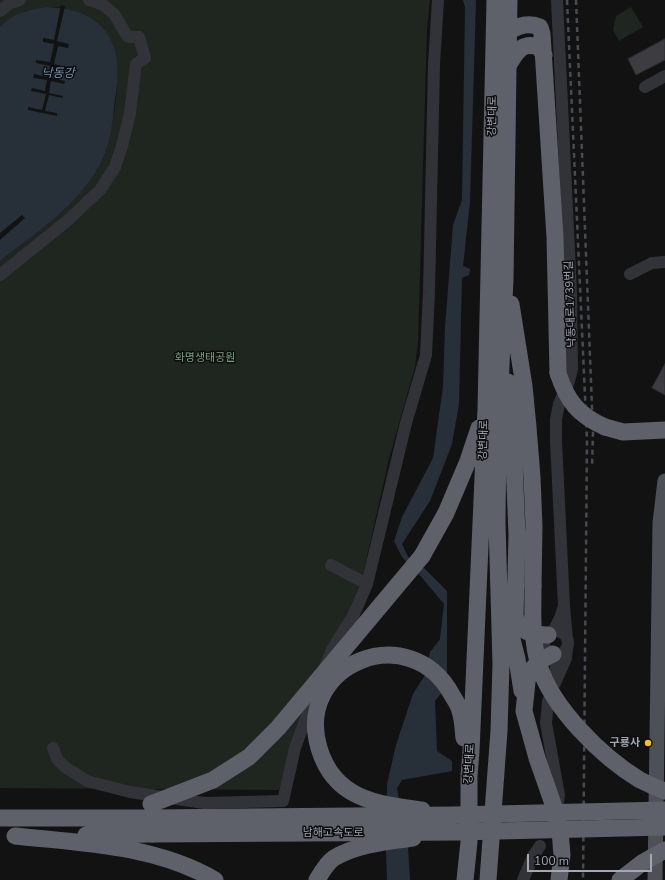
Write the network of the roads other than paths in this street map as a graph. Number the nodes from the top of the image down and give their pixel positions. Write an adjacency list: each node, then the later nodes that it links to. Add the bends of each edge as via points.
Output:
1 (20, 0): 8 (street, via 10,3)
2 (89, 0): 7 (street)
3 (438, 0): 25 (street, via 426,355 406,422)
4 (495, 0): 10 (highway, 강변대로)
5 (509, 0): 9 (highway, 강변대로)
6 (557, 0): 26 (street, 낙동대로1739번길, via 571,293 572,369 556,419)
7 (102, 2): 17 (street, via 114,14 128,37 139,37 145,58 136,64 130,113 115,167 100,190 67,221)
8 (0, 11)
9 (509, 31): 10 (highway); 11 (highway, via 526,25 540,28); 12 (highway, 강변대로)
10 (494, 49): 20 (highway, 강변대로)
11 (544, 55): 12 (highway, via 539,47 525,45 517,51); 21 (highway, bridge, via 555,237 558,373 562,386 575,408 589,419 605,426 623,432)
12 (508, 66): 18 (highway, 강변대로)
13 (665, 76): 14 (street)
14 (645, 87)
15 (665, 262): 16 (street, via 652,263)
16 (630, 274)
17 (0, 275)
18 (505, 279): 19 (highway, 강변대로); 33 (highway, bridge, via 524,386 528,427 533,498 532,626 541,669 555,697 571,719 606,754 640,779)
19 (501, 352): 24 (highway, 강변대로); 27 (highway, via 512,414 517,535 515,616 522,629 530,633)
20 (486, 409): 32 (highway, 강변대로); 38 (highway, bridge, via 446,513 422,556 278,728 249,757 213,780 151,804)
21 (665, 430)
22 (665, 481): 31 (main road, via 660,523)
23 (331, 565): 25 (street)
24 (498, 577): 29 (highway, via 517,659); 48 (highway, 강변대로, via 501,664 499,731)
25 (367, 584): 30 (street, via 354,614 332,650 295,748 283,801 204,803 130,792 86,781 65,767 57,759)
26 (564, 606): 27 (street); 28 (street, 낙동대로1739번길)
27 (550, 634): 28 (street, via 562,633); 28 (street, via 545,640 548,652)
28 (560, 649): 29 (highway, via 545,658 529,673); 34 (street, 낙동대로1739번길, via 546,723 560,795)
29 (524, 711): 50 (highway, via 560,831 562,855)
30 (53, 748)
31 (661, 751): 52 (main road)
32 (469, 776): 36 (highway, bridge, via 460,712 454,698 441,678 418,661 406,657 380,655 366,658 338,675 319,700 314,722 322,760 331,775 343,787 355,795 382,804); 41 (highway, 강변대로)
33 (665, 792)
34 (557, 807)
35 (665, 810): 36 (highway, 남해고속도로, bridge)
36 (454, 815): 38 (highway, 남해고속도로, bridge)
37 (0, 818): 38 (highway, 남해고속도로)
38 (74, 818)
39 (665, 827): 41 (highway, 남해고속도로, bridge)
40 (8, 836): 41 (highway, 남해고속도로, bridge); 44 (highway, via 90,843 142,852 172,860)
41 (463, 837): 45 (highway, bridge, via 378,842 333,858); 46 (highway); 47 (highway, 강변대로)
42 (540, 846): 49 (street)
43 (665, 850): 51 (highway, bridge)
44 (215, 880)
45 (317, 880)
46 (454, 880)
47 (465, 880)
48 (488, 880)
49 (523, 880)
50 (559, 880)
51 (620, 880)
52 (655, 880)

